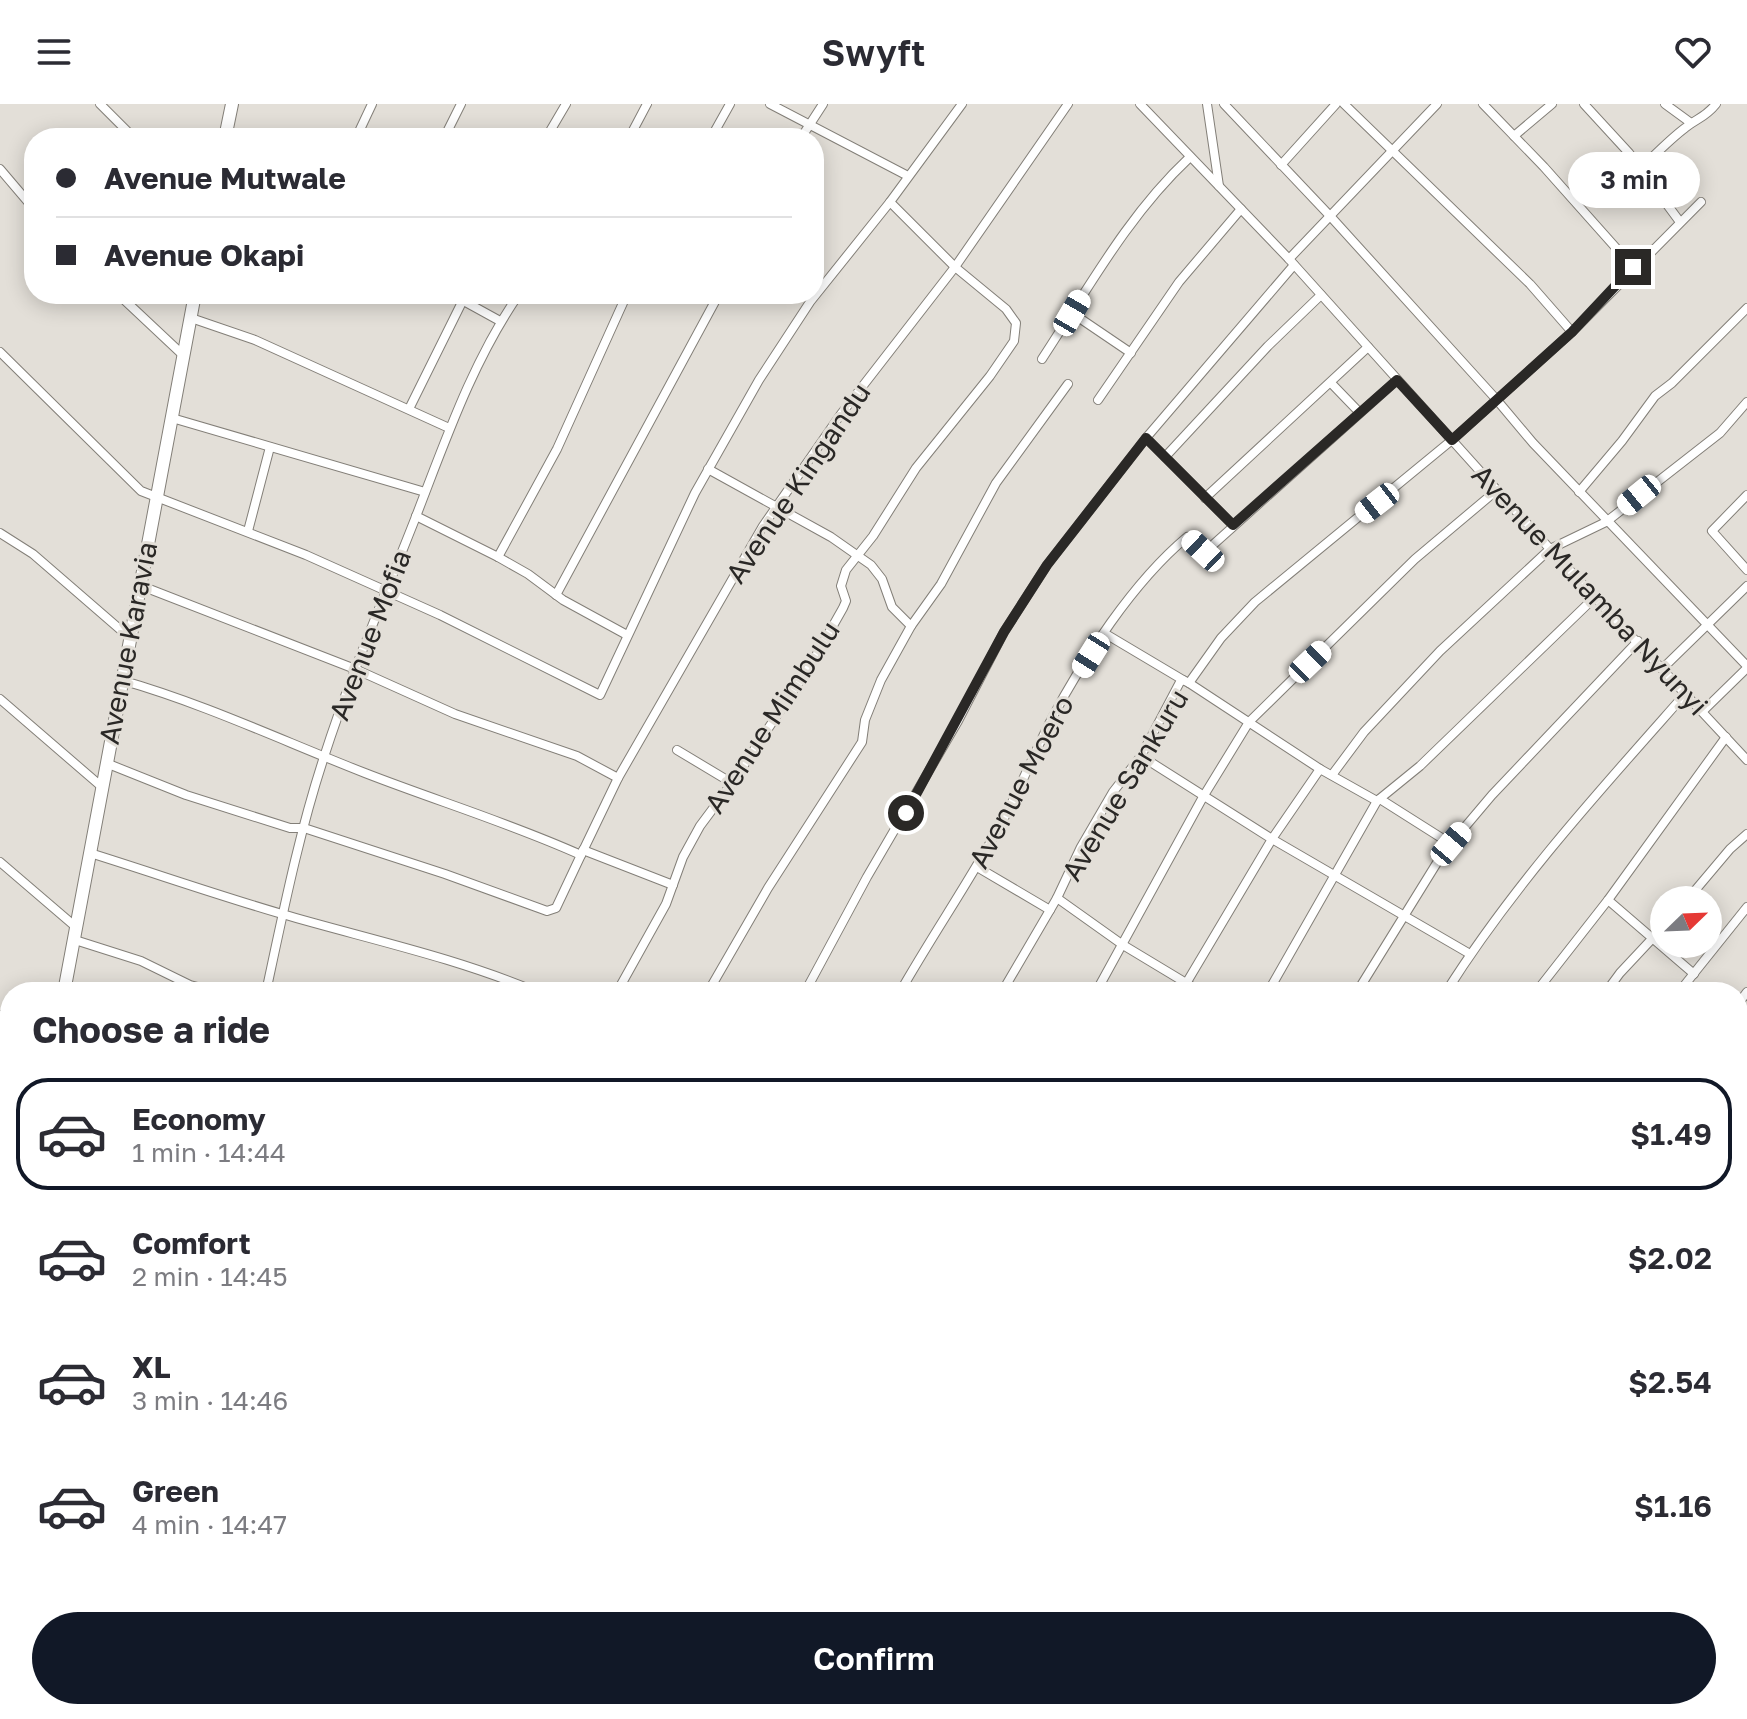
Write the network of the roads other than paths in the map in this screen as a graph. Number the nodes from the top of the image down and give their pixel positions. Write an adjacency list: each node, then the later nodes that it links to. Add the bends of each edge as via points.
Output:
1 (100, 104): 25 (street)
2 (232, 104): 26 (street)
3 (372, 104): 27 (street)
4 (461, 104): 28 (street)
5 (566, 104): 29 (street)
6 (647, 104): 30 (street)
7 (730, 104): 31 (street)
8 (770, 104): 23 (street)
9 (823, 104): 23 (street)
10 (962, 104): 41 (street)
11 (1068, 104): 50 (street, Avenue Kingandu)
12 (1140, 104): 37 (street, Avenue Mulamba Nyunyi)
13 (1207, 104): 42 (street)
14 (1224, 104): 38 (street)
15 (1336, 104): 38 (street)
16 (1344, 104): 36 (street)
17 (1437, 104): 36 (street)
18 (1483, 104): 35 (street)
19 (1552, 104): 35 (street)
20 (1584, 104): 40 (street)
21 (1665, 104): 24 (street)
22 (1716, 104): 24 (street)
23 (809, 123): 32 (street); 33 (street)
24 (1691, 123): 40 (street)
25 (124, 128)
26 (227, 128)
27 (361, 128)
28 (449, 128)
29 (552, 128)
30 (634, 128)
31 (717, 128)
32 (806, 128)
33 (818, 128)
34 (824, 131): 41 (street)
35 (1514, 136): 51 (street)
36 (1392, 151): 47 (street); 66 (street, via 1530,284)
37 (1189, 158): 42 (street, Avenue Mulamba Nyunyi); 63 (street, via 1118,240)
38 (1281, 165): 47 (street)
39 (0, 169): 43 (street)
40 (1640, 169): 48 (street)
41 (908, 176): 44 (street)
42 (1219, 187): 46 (street, Avenue Mulamba Nyunyi)
43 (24, 197)
44 (890, 202): 50 (street, Avenue Mimbulu); 52 (street)
45 (1701, 202): 48 (street, Avenue Sankuru)
46 (1241, 209): 49 (street, Avenue Mulamba Nyunyi); 69 (street, via 1179,282)
47 (1331, 217): 49 (street); 75 (street)
48 (1680, 222): 51 (street, Avenue Sankuru)
49 (1292, 262): 53 (street, Avenue Mulamba Nyunyi); 82 (street)
50 (955, 267): 93 (street, Avenue Kingandu, via 841,414); 100 (street, Avenue Mimbulu, via 1013,317 1014,341)
51 (1633, 267): 66 (street, Avenue Sankuru)
52 (824, 284)
53 (1321, 295): 67 (street, Avenue Mulamba Nyunyi); 85 (street)
54 (129, 304): 70 (street)
55 (193, 304): 64 (street, Avenue Karavia)
56 (462, 304): 78 (street)
57 (475, 304): 65 (street)
58 (512, 304): 65 (street, Avenue Mofia)
59 (622, 304): 101 (street, via 557,449)
60 (714, 304): 106 (street)
61 (809, 304): 86 (street)
62 (1747, 308): 89 (street, via 1655,396)
63 (1072, 313): 69 (street); 71 (street)
64 (191, 318): 70 (street, Avenue Karavia); 78 (street, via 255,340)
65 (500, 321): 81 (street, Avenue Mofia)
66 (1572, 332): 75 (street, Avenue Sankuru)
67 (1368, 347): 72 (street, Avenue Mulamba Nyunyi); 73 (street)
68 (0, 352): 91 (street, via 141,491)
69 (1131, 353): 76 (street)
70 (184, 356): 80 (street, Avenue Karavia)
71 (1042, 359)
72 (1397, 380): 79 (street, Avenue Moero); 83 (street, Avenue Mulamba Nyunyi)
73 (1331, 383): 79 (street); 92 (street)
74 (1068, 384): 108 (street, via 996,483 941,584)
75 (1496, 399): 83 (street, Avenue Sankuru); 89 (street)
76 (1098, 400)
77 (1747, 402): 95 (street, via 1720,433)
78 (409, 409): 81 (street)
79 (1359, 412): 96 (street, Avenue Moero)
80 (172, 418): 84 (street); 91 (street, Avenue Karavia)
81 (449, 428): 88 (street, Avenue Mofia)
82 (1146, 438): 85 (street); 166 (street, via 1047,565 1004,632)
83 (1452, 440): 87 (street, Avenue Mulamba Nyunyi); 118 (street, Avenue Sankuru, via 1255,602)
84 (270, 447): 88 (street); 97 (street)
85 (1165, 457): 92 (street)
86 (708, 469): 93 (street); 111 (street)
87 (1497, 490): 99 (street, Avenue Mulamba Nyunyi); 122 (street, via 1415,559)
88 (425, 492): 94 (street, Avenue Mofia)
89 (1579, 492): 95 (street)
90 (1747, 495): 102 (street, via 1712,531)
91 (156, 497): 97 (street); 103 (street, Avenue Karavia)
92 (1205, 498): 96 (street)
93 (778, 507): 100 (street); 131 (street, Avenue Kingandu)
94 (416, 516): 101 (street); 105 (street, Avenue Mofia)
95 (1606, 522): 99 (street); 109 (street)
96 (1233, 525): 110 (street, Avenue Moero, via 1205,552 1186,538 1153,569)
97 (248, 531): 105 (street)
98 (0, 533): 112 (street, via 33,554)
99 (1550, 549): 107 (street, Avenue Mulamba Nyunyi); 130 (street, via 1440,651 1364,732)
100 (857, 555): 108 (street, via 879,574 892,607); 132 (street, Avenue Mimbulu, via 841,578 843,608)
101 (498, 557): 106 (street)
102 (1747, 570)
103 (139, 585): 112 (street, Avenue Karavia); 116 (street)
104 (1747, 586): 109 (street)
105 (386, 591): 111 (street, via 599,695); 116 (street, Avenue Mofia)
106 (556, 595): 111 (street)
107 (1595, 597): 113 (street, Avenue Mulamba Nyunyi); 135 (street)
108 (911, 626): 165 (street, via 881,680 862,742)
109 (1706, 626): 114 (street); 115 (street)
110 (1104, 633): 118 (street); 143 (street, Avenue Moero, via 1052,719)
111 (627, 635)
112 (130, 638): 117 (street, Avenue Karavia)
113 (1638, 641): 115 (street, Avenue Mulamba Nyunyi); 139 (street)
114 (1747, 667): 121 (street)
115 (1663, 668): 119 (street, Avenue Mulamba Nyunyi)
116 (355, 669): 127 (street, Avenue Mofia); 131 (street, via 455,714 577,756)
117 (121, 680): 127 (street, via 202,705); 128 (street, Avenue Karavia)
118 (1186, 681): 122 (street); 126 (street, Avenue Sankuru)
119 (1686, 693): 121 (street, Avenue Mulamba Nyunyi); 157 (street)
120 (0, 699): 133 (street)
121 (1703, 711): 123 (street, Avenue Mulamba Nyunyi)
122 (1249, 722): 129 (street); 134 (street)
123 (1726, 737): 125 (street, Avenue Mulamba Nyunyi); 148 (street)
124 (677, 750): 132 (street)
125 (1746, 755)
126 (1141, 756): 134 (street); 147 (street, Avenue Sankuru, via 1113,792)
127 (324, 757): 136 (street, Avenue Mofia); 140 (street)
128 (106, 763): 133 (street, Avenue Karavia); 136 (street, via 186,795)
129 (1320, 769): 130 (street); 138 (street)
130 (1332, 775): 135 (street)
131 (618, 778): 140 (street, Avenue Kingandu)
132 (732, 783): 145 (street, Avenue Mimbulu, via 700,826)
133 (102, 787): 141 (street, Avenue Karavia)
134 (1203, 797): 138 (street); 156 (street)
135 (1378, 800): 139 (street); 144 (street)
136 (304, 828): 140 (street, Avenue Kingandu, via 547,911 556,908); 151 (street, Avenue Mofia)
137 (1747, 834): 146 (street)
138 (1272, 839): 144 (street); 171 (street)
139 (1451, 844): 152 (street)
140 (582, 852): 145 (street)
141 (90, 853): 151 (street); 153 (street, Avenue Karavia)
142 (0, 862): 153 (street)
143 (977, 867): 150 (street); 167 (street, Avenue Moero)
144 (1333, 873): 152 (street); 172 (street)
145 (673, 885): 164 (street, Avenue Mimbulu)
146 (1699, 886)
147 (1057, 898): 150 (street, Avenue Sankuru); 156 (street)
148 (1608, 900): 154 (street); 175 (street)
149 (1747, 907): 159 (street)
150 (1050, 910): 168 (street, Avenue Sankuru)
151 (282, 914): 162 (street, Avenue Mofia); 163 (street)
152 (1404, 915): 157 (street); 173 (street)
153 (76, 934): 160 (street, Avenue Karavia); 161 (street)
154 (1650, 935)
155 (1650, 940): 176 (street)
156 (1123, 945): 169 (street); 170 (street)
157 (1470, 954): 174 (street)
158 (1676, 958): 159 (street)
159 (1694, 974): 177 (street)
160 (66, 982)
161 (184, 982)
162 (268, 982)
163 (513, 982)
164 (623, 982)
165 (714, 982)
166 (810, 982)
167 (906, 982)
168 (1008, 982)
169 (1102, 982)
170 (1175, 982)
171 (1188, 982)
172 (1273, 982)
173 (1363, 982)
174 (1452, 982)
175 (1544, 982)
176 (1613, 982)
177 (1687, 982)

